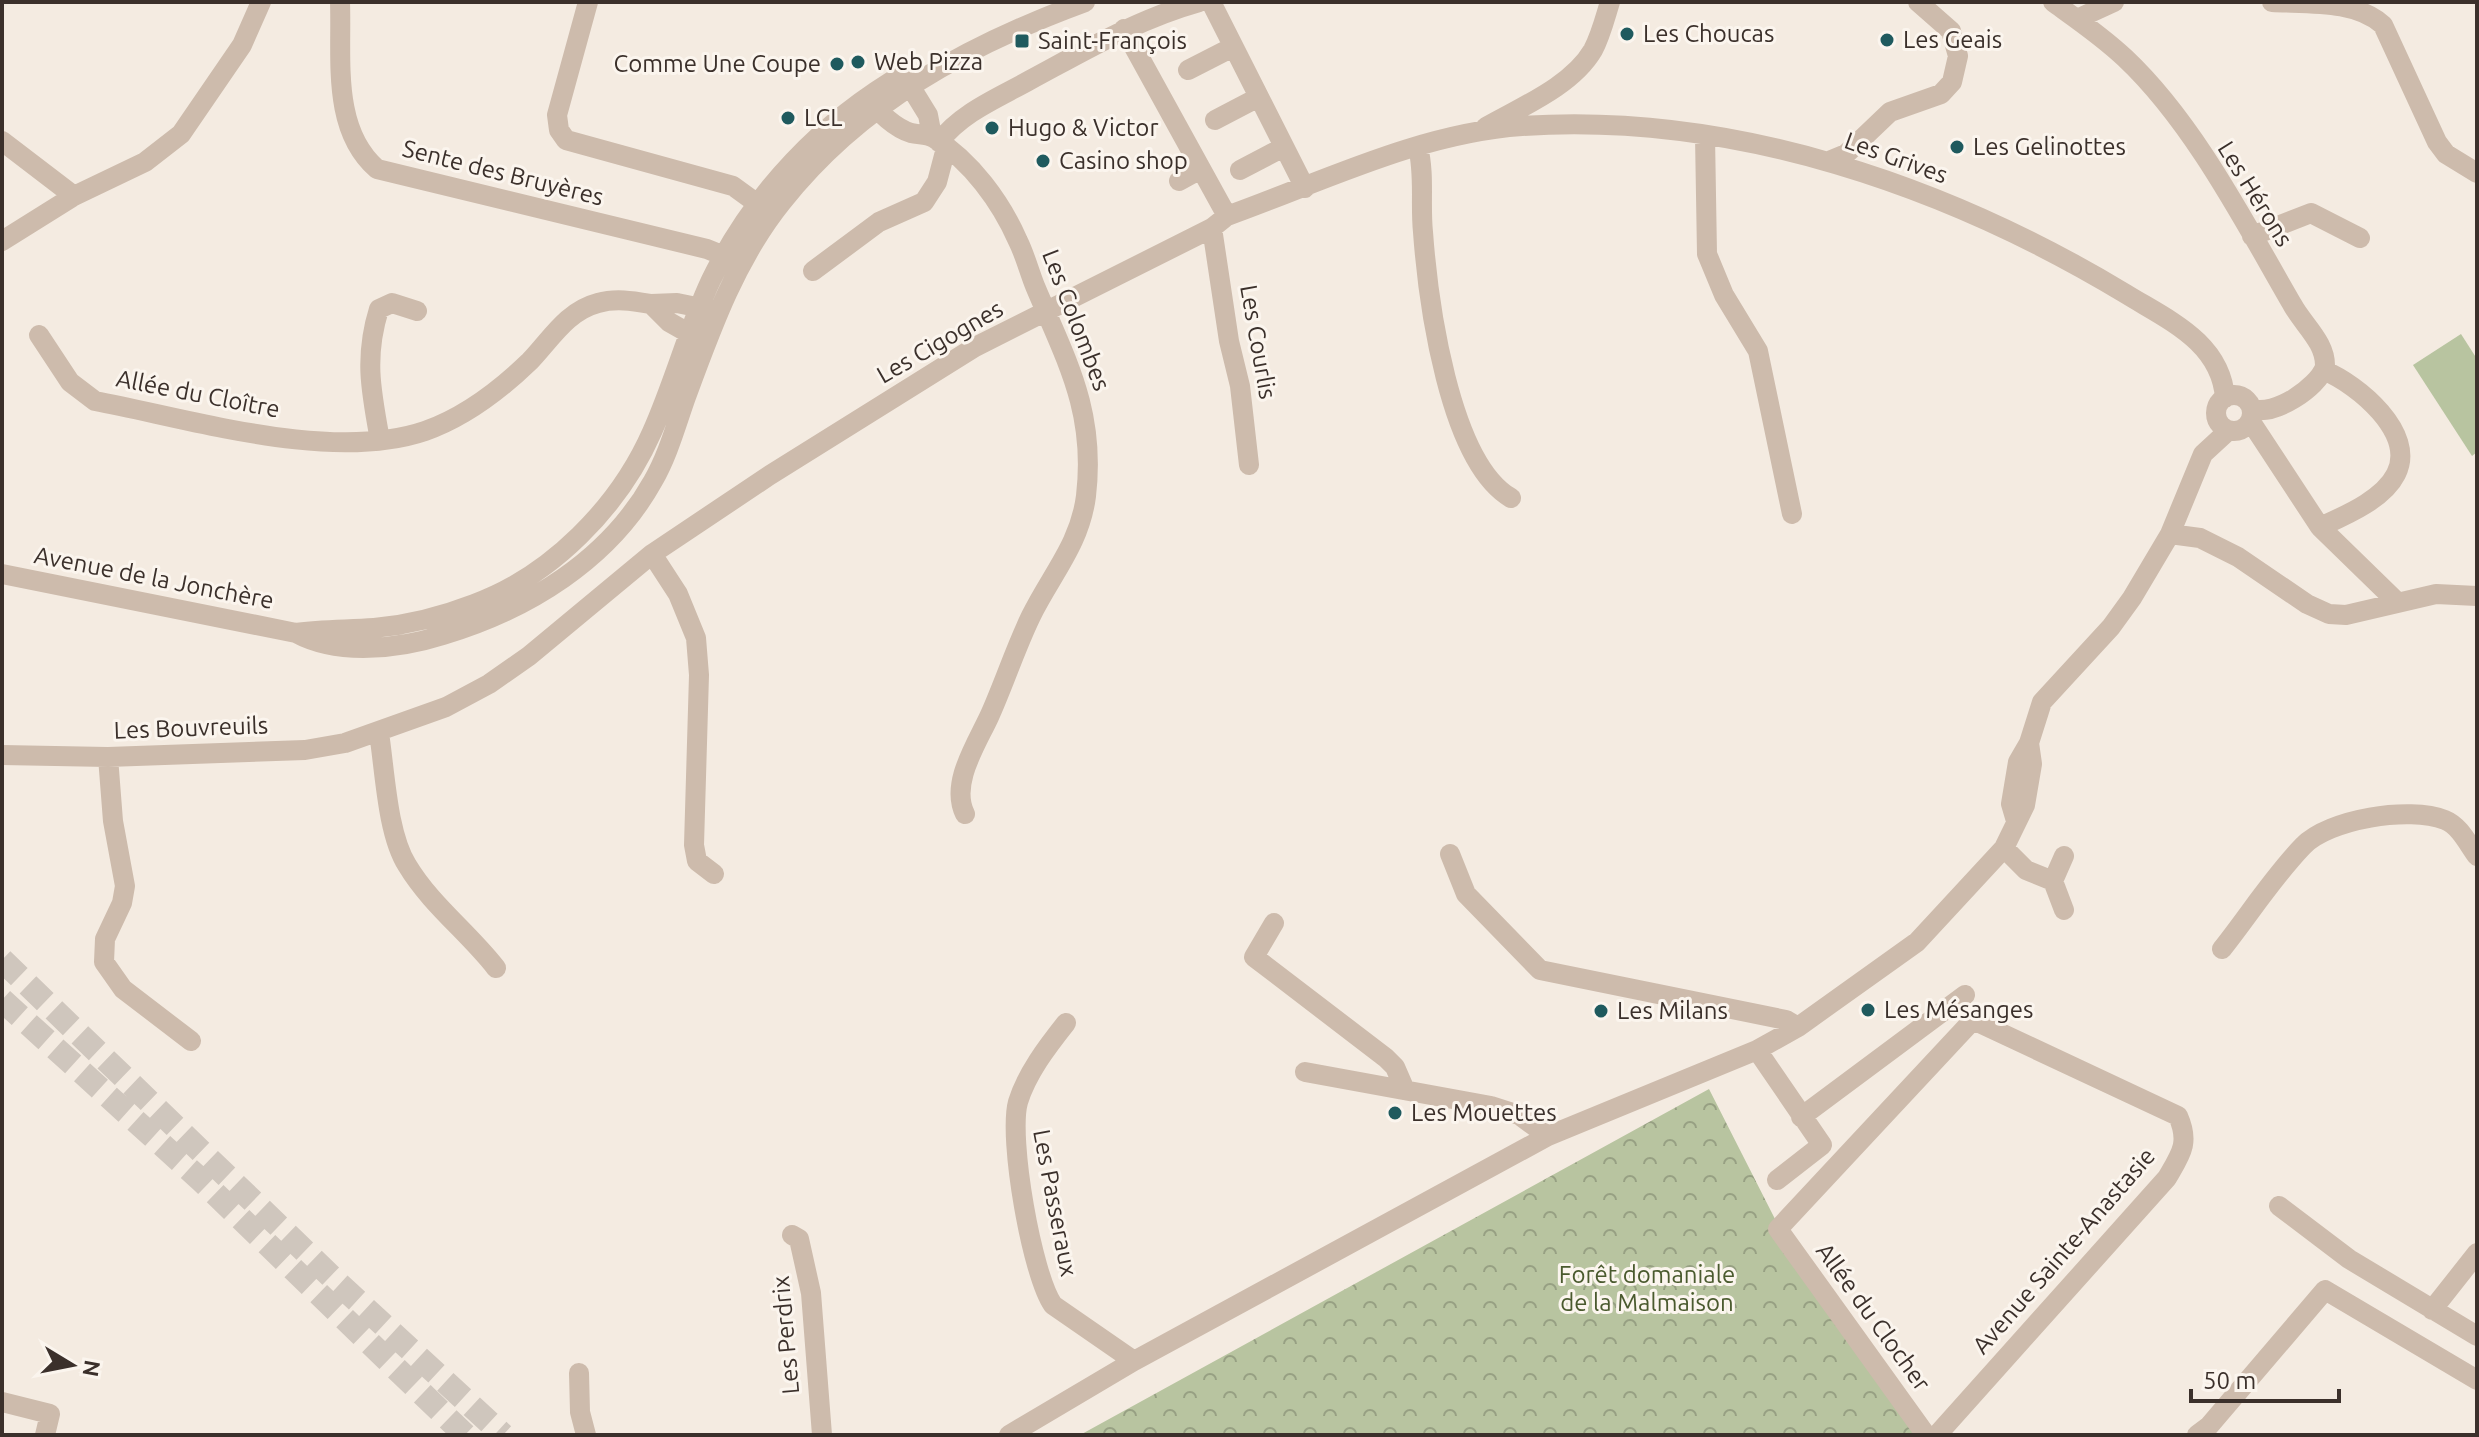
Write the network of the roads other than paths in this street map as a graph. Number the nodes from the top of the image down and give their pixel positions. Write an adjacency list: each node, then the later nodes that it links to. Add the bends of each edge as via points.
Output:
1 (261, 2): 33 (street, via 242,45 181,134 145,162)
2 (340, 2): 39 (street, Sente des Bruyères, via 346,122 354,145 377,169)
3 (588, 2): 34 (street, via 557,115 566,140 733,186)
4 (1047, 2): 17 (street, Avenue de la Jonchère)
5 (1085, 2): 17 (street, Avenue de la Jonchère)
6 (1199, 2): 14 (street)
7 (1211, 2): 15 (street)
8 (1610, 2): 21 (street, via 1599,37 1582,64)
9 (1918, 2): 27 (street, via 1951,31 1958,56 1952,82 1941,94 1890,112 1846,154)
10 (2053, 2): 13 (street, Les Hérons)
11 (2114, 2): 13 (street)
12 (2272, 2): 30 (street, via 2346,7 2373,16 2383,25 2437,142)
13 (2077, 19): 36 (street, Les Hérons, via 2158,94)
14 (1124, 29): 24 (street, via 963,117); 28 (street)
15 (1233, 47): 16 (street); 18 (street)
16 (1188, 70)
17 (906, 80): 19 (street, Avenue de la Jonchère); 24 (street, Les Colombes)
18 (1259, 97): 20 (street); 25 (street)
19 (872, 102): 24 (street, Les Colombes, via 909,133); 34 (street, Avenue de la Jonchère, via 789,164)
20 (1215, 120)
21 (1479, 132): 22 (street, Les Grives, via 1522,126 1641,127); 26 (street, Les Cigognes)
22 (1705, 136): 27 (street, Les Grives); 54 (street, via 1707,254 1724,295 1758,351)
23 (2, 141): 33 (street)
24 (939, 142): 40 (street, via 937,182 924,202 879,222); 44 (street, Les Colombes, via 995,199)
25 (1284, 147): 29 (street); 32 (street)
26 (1418, 147): 32 (street, Les Cigognes); 53 (street, via 1426,263 1452,405 1474,459)
27 (1829, 161): 48 (street, Les Grives, via 1964,210 2062,256 2199,342 2220,369)
28 (1199, 170): 31 (street); 35 (street)
29 (1240, 170)
30 (2477, 173)
31 (1179, 181)
32 (1305, 188): 35 (street, Les Cigognes)
33 (74, 196): 38 (street)
34 (765, 209): 39 (street, Avenue de la Jonchère)
35 (1220, 222): 44 (street, Les Cigognes); 52 (street, Les Courlis, via 1224,315 1240,386)
36 (2252, 236): 37 (street, via 2311,213); 47 (street, Les Hérons, via 2319,343)
37 (2360, 238)
38 (2, 241)
39 (733, 260): 42 (street, Avenue de la Jonchère)
40 (813, 271)
41 (651, 304): 42 (street, Allée du Cloître); 46 (street); 51 (street, Allée du Cloître, via 617,299 595,303 568,317 502,387 462,414 424,431)
42 (710, 309): 46 (street, Avenue de la Jonchère)
43 (417, 311): 51 (street, via 392,303 379,309 371,334 367,355)
44 (1048, 311): 57 (street, Les Cigognes, via 975,347); 65 (street, Les Colombes, via 1081,403 1086,498 1076,538 1031,617 974,747 959,791)
45 (39, 335): 51 (street, Allée du Cloître, via 70,382 95,401 296,439)
46 (698, 339): 58 (street, Avenue de la Jonchère, via 639,459 607,504 564,551 507,590 474,605 379,628 296,633)
47 (2325, 371): 49 (street, via 2274,410); 55 (street, via 2362,392 2391,424 2400,452 2391,482)
48 (2225, 398): 49 (street, via 2238,395); 50 (street, via 2216,415)
49 (2252, 415): 50 (street, via 2241,430); 55 (street)
50 (2228, 431): 56 (street, via 2203,454)
51 (380, 440)
52 (1249, 465)
53 (1511, 498)
54 (1792, 514)
55 (2320, 527): 60 (street)
56 (2170, 534): 60 (street, via 2200,538 2238,557 2329,614 2346,615); 66 (street, via 2111,627 2042,702 2029,743 2032,764 2025,805)
57 (652, 554): 61 (street, Les Cigognes); 70 (street, via 678,594 696,638 694,845 697,861)
58 (2, 574)
59 (2477, 596): 60 (street, via 2436,594)
60 (2396, 601)
61 (529, 656): 62 (street, Les Bouvreuils, via 446,707)
62 (379, 733): 64 (street, Les Bouvreuils, via 305,750); 75 (street, via 406,864)
63 (2, 755): 64 (street, Les Bouvreuils)
64 (108, 757): 79 (street, via 125,886 105,939 104,962 123,989)
65 (965, 814)
66 (2004, 848): 71 (street, via 2026,870); 78 (street, via 1917,942)
67 (1450, 854): 78 (street, via 1466,894 1540,970 1786,1020)
68 (2064, 856): 71 (street)
69 (2477, 856): 74 (street, via 2456,827 2430,817 2379,816 2331,828 2305,844)
70 (714, 874)
71 (2053, 881): 72 (street)
72 (2064, 910)
73 (1274, 923): 82 (street, via 1254,957 1386,1058)
74 (2222, 949)
75 (496, 968)
76 (1965, 995): 83 (street)
77 (1066, 1023): 92 (street, Les Passeraux, via 1024,1086 1014,1121 1035,1255 1053,1305)
78 (1798, 1027): 80 (street)
79 (191, 1041)
80 (1757, 1050): 83 (street); 84 (street)
81 (1305, 1072): 82 (street)
82 (1405, 1090): 84 (street, via 1519,1115)
83 (1801, 1117): 85 (street, via 1822,1145)
84 (1548, 1136): 92 (street)
85 (1777, 1180)
86 (2279, 1206): 90 (street, via 2349,1259)
87 (1778, 1229): 101 (street, Allée du Clocher); 102 (street, Avenue Sainte-Anastasie, via 1973,1020 2178,1116 2186,1133 2167,1178)
88 (792, 1235): 99 (street, Les Perdrix, via 802,1247 811,1293)
89 (2477, 1253): 90 (street)
90 (2432, 1310): 91 (street)
91 (2477, 1336)
92 (1134, 1361): 100 (street)
93 (579, 1373): 98 (street)
94 (2477, 1380): 96 (street, via 2325,1290)
95 (2, 1402): 97 (street, via 50,1414)
96 (2208, 1432)
97 (45, 1435)
98 (586, 1435)
99 (822, 1435)
100 (1009, 1435)
101 (1926, 1435)
102 (1937, 1435)

